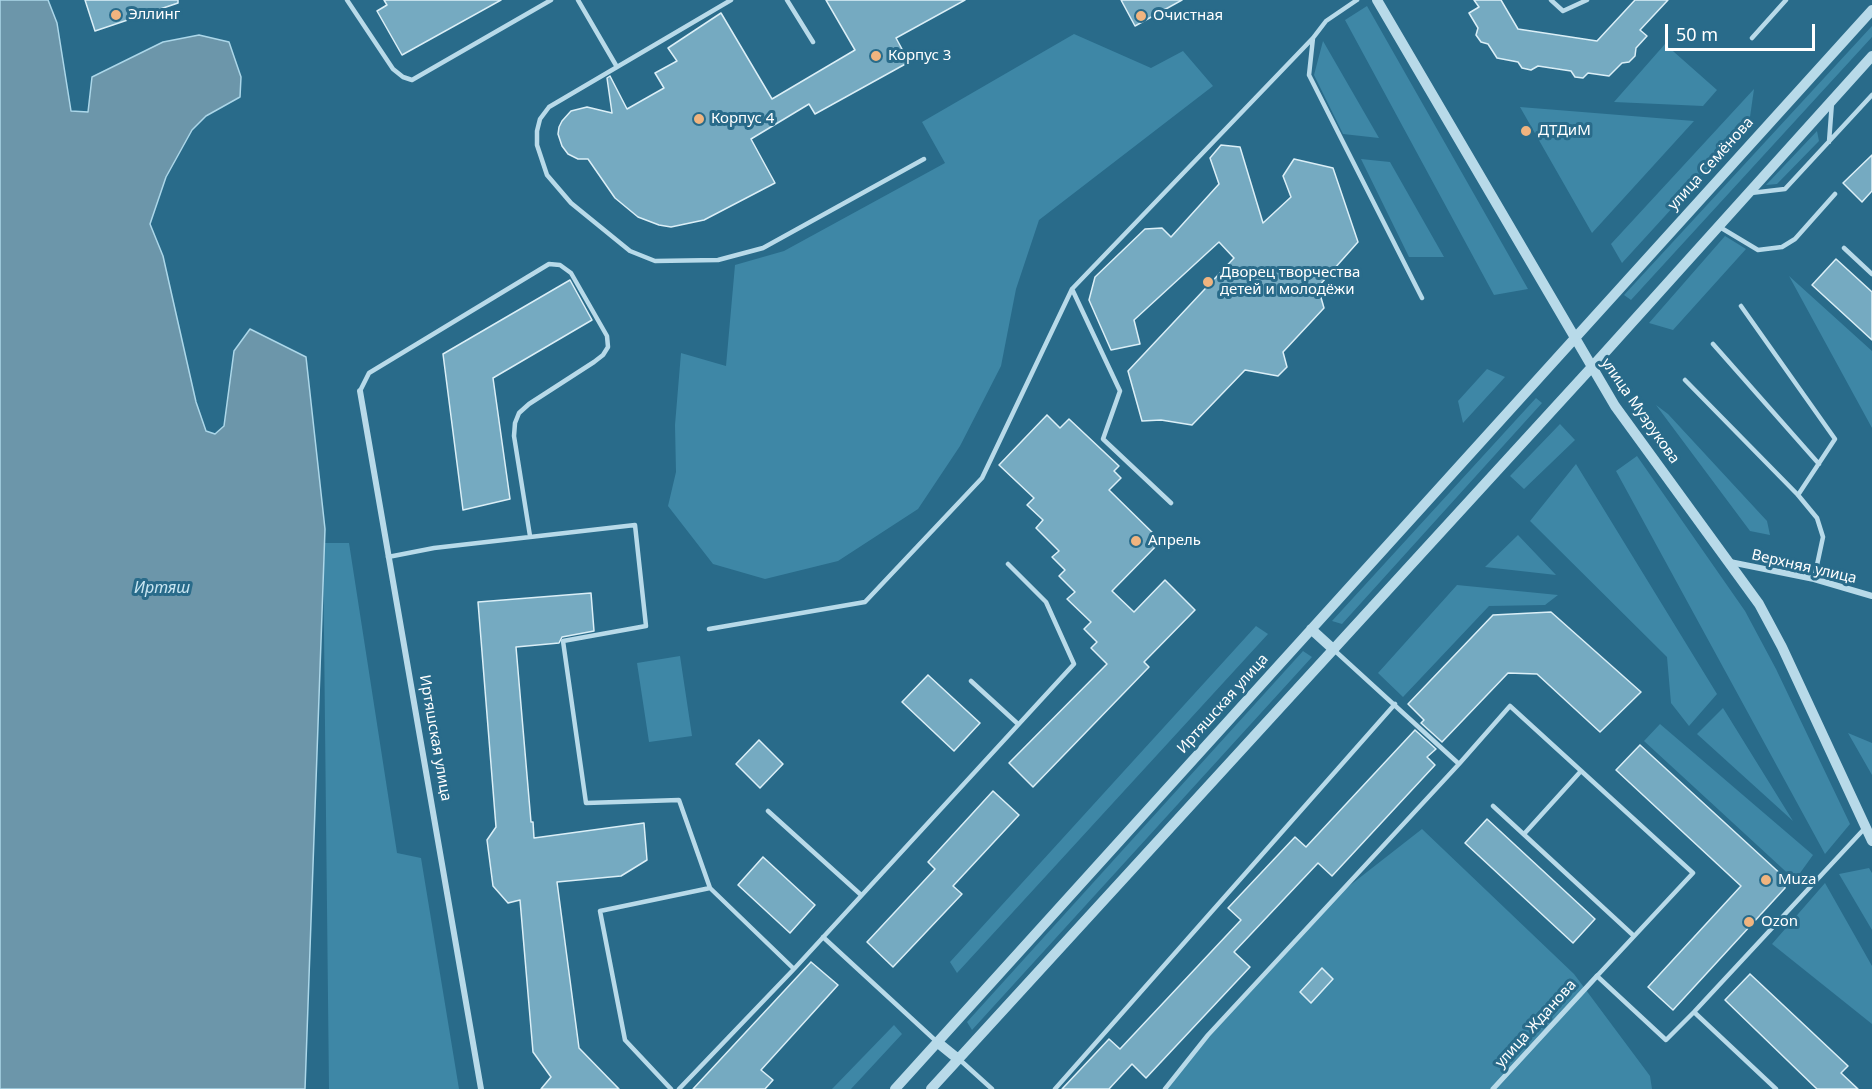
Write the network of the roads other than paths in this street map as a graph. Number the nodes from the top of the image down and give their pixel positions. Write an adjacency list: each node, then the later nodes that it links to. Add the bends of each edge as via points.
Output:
1 (347, 0): 2 (lane, via 393,69 412,80)
2 (552, 0)
3 (578, 0): 16 (lane)
4 (731, 0): 16 (lane)
5 (787, 0): 14 (lane)
6 (1357, 0): 12 (lane, via 1326,21)
7 (1377, 0): 29 (street, улица Музрукова)
8 (1551, 0): 9 (lane, via 1563,11)
9 (1587, 0)
10 (1786, 0): 13 (lane)
11 (1872, 10): 29 (street, улица Семёнова)
12 (1313, 38): 26 (lane); 27 (lane, via 1309,75)
13 (1752, 38)
14 (813, 42)
15 (1872, 56): 18 (street)
16 (617, 67): 20 (lane, via 549,107 540,118 537,145 547,175 571,202 630,250 655,261 718,260 763,248)
17 (1872, 95): 19 (lane)
18 (1832, 100): 19 (lane); 21 (street)
19 (1829, 142): 21 (lane, via 1785,189)
20 (924, 159)
21 (1748, 193): 23 (street)
22 (1835, 194): 23 (lane, via 1795,239 1782,247 1758,250)
23 (1718, 226): 31 (street)
24 (1844, 248): 25 (lane)
25 (1872, 274)
26 (1072, 289): 36 (lane, via 1120,391 1103,439); 43 (lane, via 982,478 865,602)
27 (1422, 298)
28 (1741, 306): 34 (lane, via 1835,439)
29 (1574, 339): 31 (street, улица Музрукова); 44 (street, Иртяшская улица)
30 (1713, 344): 34 (lane)
31 (1591, 368): 39 (street, улица Музрукова); 45 (street)
32 (1685, 380): 35 (lane)
33 (360, 391): 37 (lane, via 369,373 549,264 560,265 571,273 608,336 608,347 603,356 519,413 514,436); 38 (street, Иртяшская улица)
34 (1819, 464): 35 (lane)
35 (1798, 495): 41 (lane, via 1817,518 1823,537)
36 (1171, 503)
37 (530, 536): 38 (lane); 56 (lane, via 635,525 646,626 563,641 586,803 679,800)
38 (388, 557): 65 (street, Иртяшская улица)
39 (1730, 562): 41 (street, Верхняя улица); 53 (street, улица Музрукова, via 1782,647)
40 (1008, 564): 48 (lane, via 1046,602 1074,664)
41 (1814, 579): 42 (street, Верхняя улица)
42 (1872, 596)
43 (709, 629)
44 (1311, 630): 45 (street); 63 (street, Иртяшская улица)
45 (1333, 649): 47 (lane); 64 (street)
46 (971, 681): 48 (lane)
47 (1395, 704): 49 (lane); 71 (lane)
48 (1018, 724): 57 (lane)
49 (1459, 764): 50 (lane, via 1510,706); 72 (lane, via 1208,1035)
50 (1581, 771): 54 (lane); 58 (lane, via 1693,873)
51 (1493, 806): 54 (lane)
52 (768, 811): 57 (lane)
53 (1865, 828): 55 (street, улица Музрукова); 62 (lane)
54 (1524, 834): 58 (lane)
55 (1872, 841)
56 (710, 888): 60 (lane); 66 (lane, via 600,911 625,1040)
57 (860, 894): 59 (lane)
58 (1634, 936): 61 (lane)
59 (823, 937): 60 (lane); 63 (lane)
60 (794, 969): 67 (lane)
61 (1597, 976): 62 (lane, via 1665,1040); 73 (street, улица Жданова)
62 (1694, 1012): 74 (lane)
63 (937, 1042): 64 (street); 68 (street, Иртяшская улица)
64 (958, 1059): 69 (street); 70 (lane)
65 (481, 1089)
66 (672, 1089)
67 (679, 1089)
68 (895, 1089)
69 (931, 1089)
70 (992, 1089)
71 (1055, 1089)
72 (1165, 1089)
73 (1493, 1089)
74 (1776, 1089)

